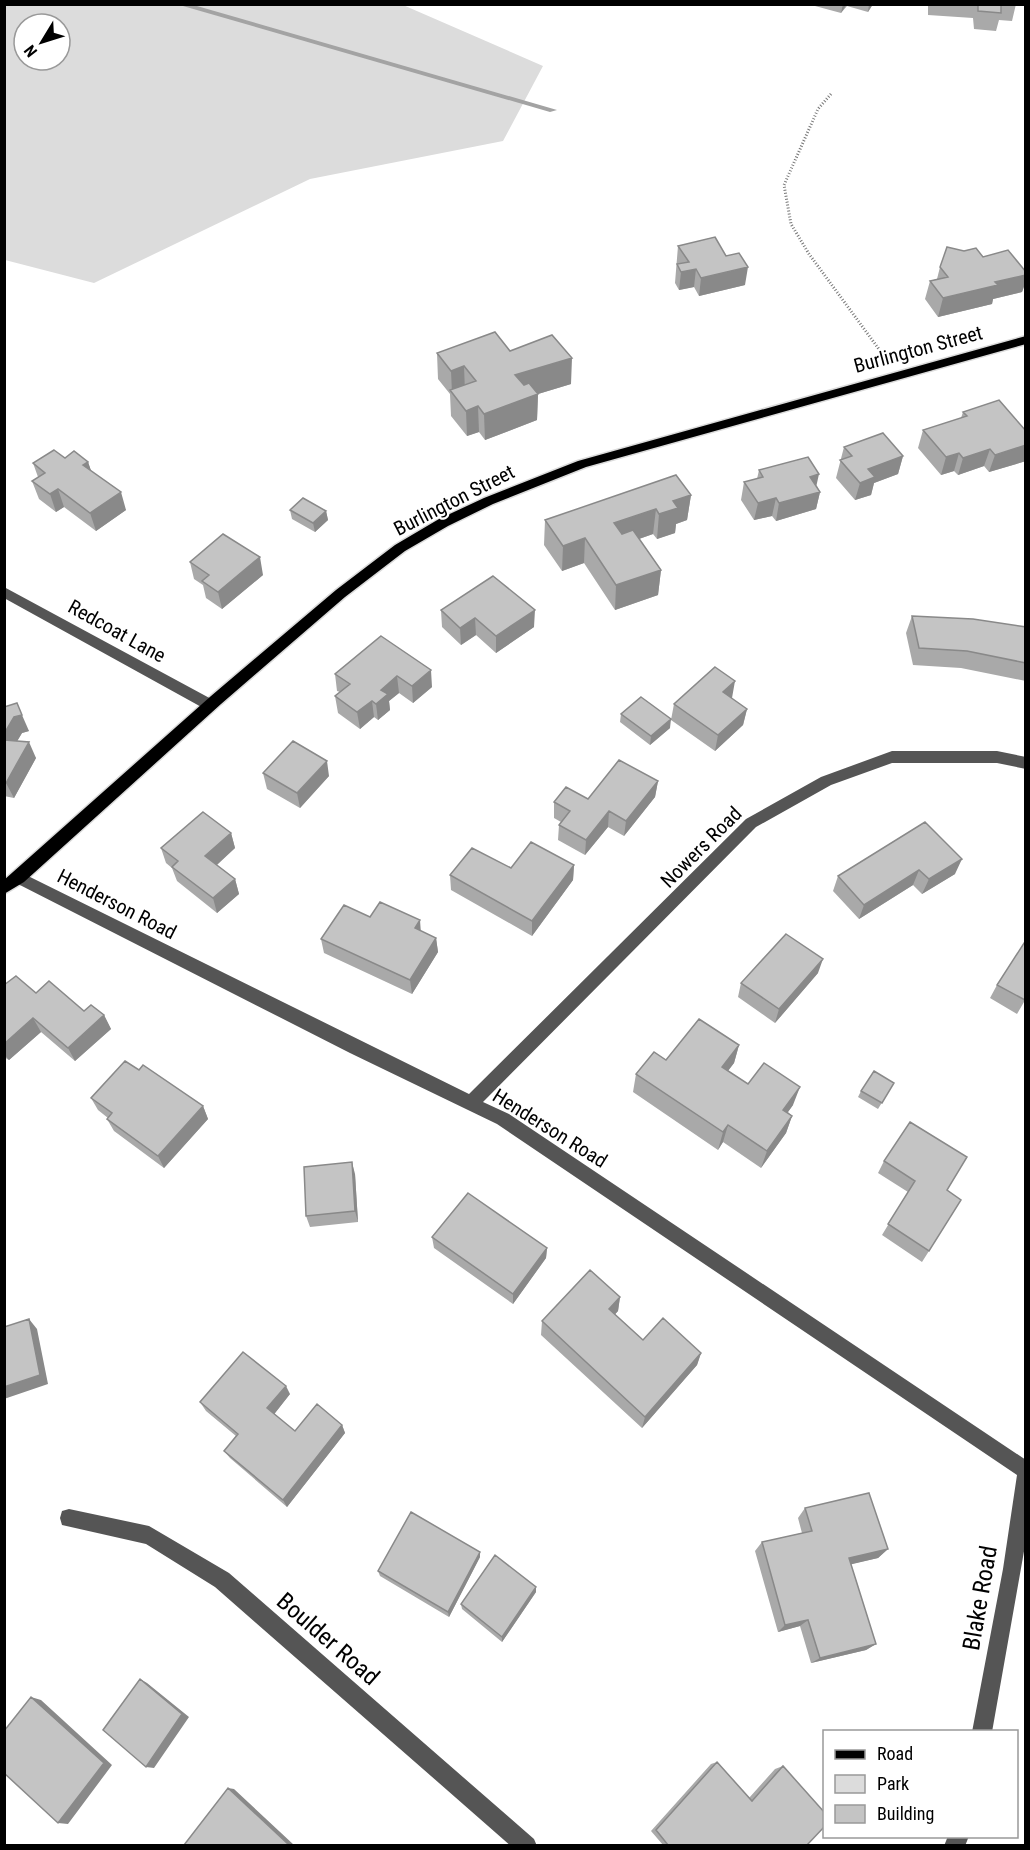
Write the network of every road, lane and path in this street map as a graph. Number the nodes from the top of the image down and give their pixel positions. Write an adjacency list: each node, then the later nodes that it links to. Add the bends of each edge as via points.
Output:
1 (831, 94): 3 (path, via 818,109 783,185 790,224)
2 (1026, 340): 3 (main road, Burlington Street)
3 (899, 375): 5 (main road, Burlington Street, via 582,464 450,519 400,548)
4 (4, 592): 5 (street, Redcoat Lane)
5 (210, 705): 7 (main road, Burlington Street)
6 (1026, 763): 9 (street, Nowers Road, via 997,757 892,757 826,781 751,824)
7 (19, 878): 8 (main road, Burlington Street); 9 (street, Henderson Road)
8 (4, 888)
9 (471, 1103): 10 (street, Henderson Road, via 503,1119)
10 (1026, 1472): 12 (street, Blake Road)
11 (69, 1518): 13 (street, Boulder Road, via 149,1535 222,1580)
12 (982, 1730)
13 (527, 1845)

